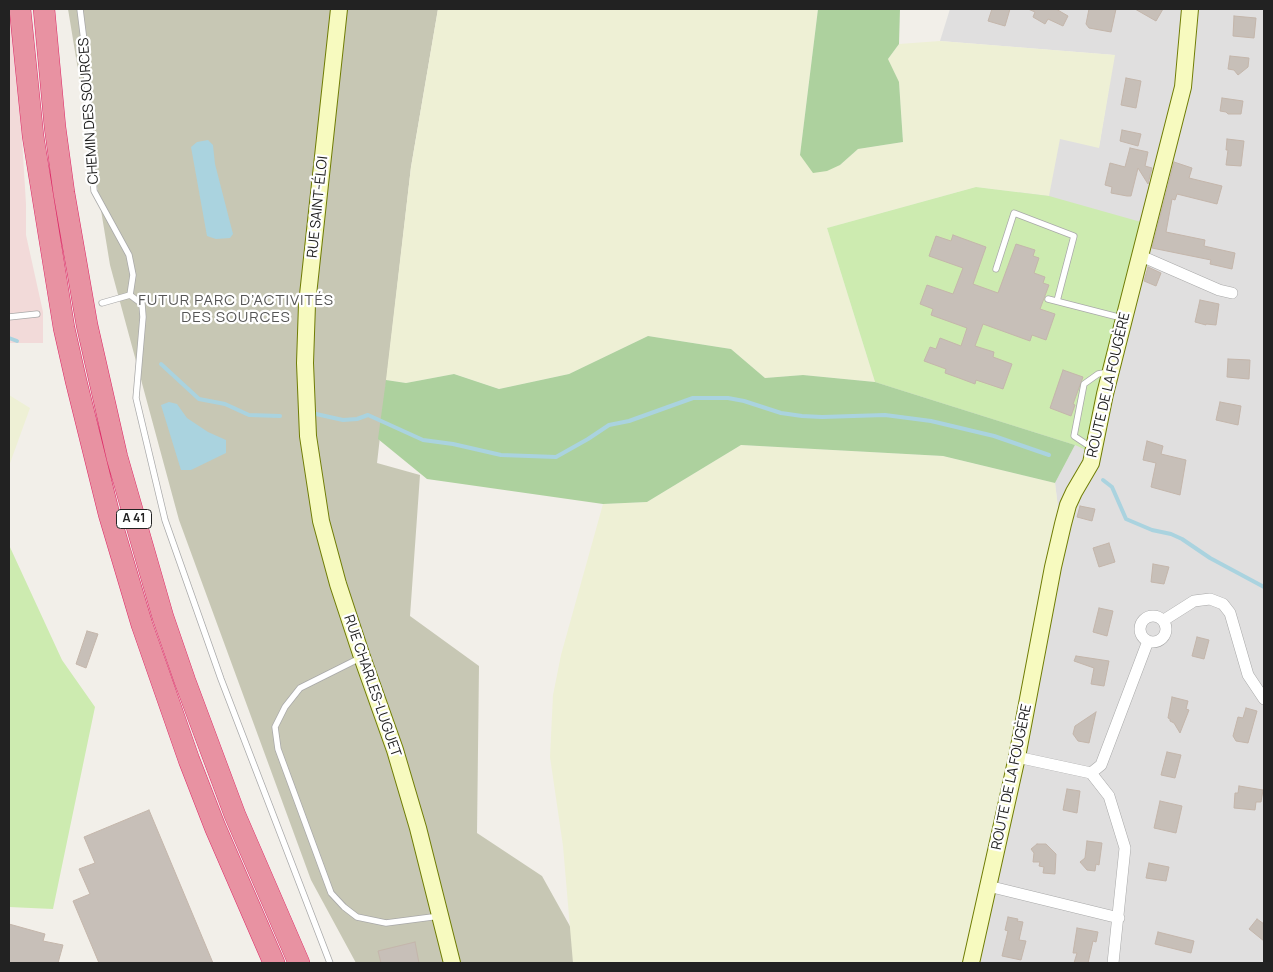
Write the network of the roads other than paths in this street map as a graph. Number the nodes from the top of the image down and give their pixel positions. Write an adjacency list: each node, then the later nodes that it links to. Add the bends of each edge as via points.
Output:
1 (20, 9): 7 (highway, A 41)
2 (44, 9): 31 (highway, A 41, via 64,193 87,325 118,457 163,617 188,690 235,815)
3 (80, 9): 11 (lane, CHEMIN DES SOURCES, via 94,191 129,255 133,275)
4 (339, 9): 19 (street, RUE SAINT-ÉLOI, via 307,304)
5 (1190, 9): 8 (street, ROUTE DE LA FOUGÈRE, via 1183,87)
6 (9, 32): 7 (highway)
7 (37, 161): 30 (highway, A 41, via 64,328 121,556 147,642 192,768)
8 (1141, 256): 10 (street); 17 (street, ROUTE DE LA FOUGÈRE)
9 (996, 268): 13 (lane, via 1014,213 1074,236)
10 (1232, 293)
11 (130, 295): 14 (lane); 32 (lane, via 142,304 136,398 165,520 221,679)
12 (1048, 299): 13 (lane)
13 (1057, 301): 17 (lane)
14 (102, 303)
15 (37, 314): 16 (lane)
16 (9, 317)
17 (1124, 319): 18 (street, ROUTE DE LA FOUGÈRE)
18 (1111, 372): 20 (street, ROUTE DE LA FOUGÈRE); 20 (lane, via 1098,374 1084,384 1074,436)
19 (306, 406): 23 (street, RUE CHARLES-LUGUET, via 322,521)
20 (1094, 449): 25 (street, ROUTE DE LA FOUGÈRE, via 1091,463 1068,505 1053,566)
21 (1164, 620): 22 (street, via 1164,637 1156,642); 22 (street, via 1156,615 1144,618 1139,631); 24 (street, via 1194,601 1210,599 1223,604 1230,613 1248,675)
22 (1148, 641): 26 (street, via 1101,765)
23 (362, 657): 28 (street, RUE CHARLES-LUGUET, via 395,750); 28 (lane, via 300,688 275,726 278,749 331,893 344,907 357,917 386,923)
24 (1264, 699)
25 (1017, 757): 26 (street); 27 (street, ROUTE DE LA FOUGÈRE)
26 (1091, 773): 29 (street, via 1108,796 1124,848)
27 (988, 886): 29 (street); 34 (street, ROUTE DE LA FOUGÈRE)
28 (440, 916): 33 (street, RUE CHARLES-LUGUET)
29 (1118, 918): 35 (street)
30 (274, 963)
31 (299, 963)
32 (330, 963)
33 (452, 963)
34 (971, 963)
35 (1113, 963)

